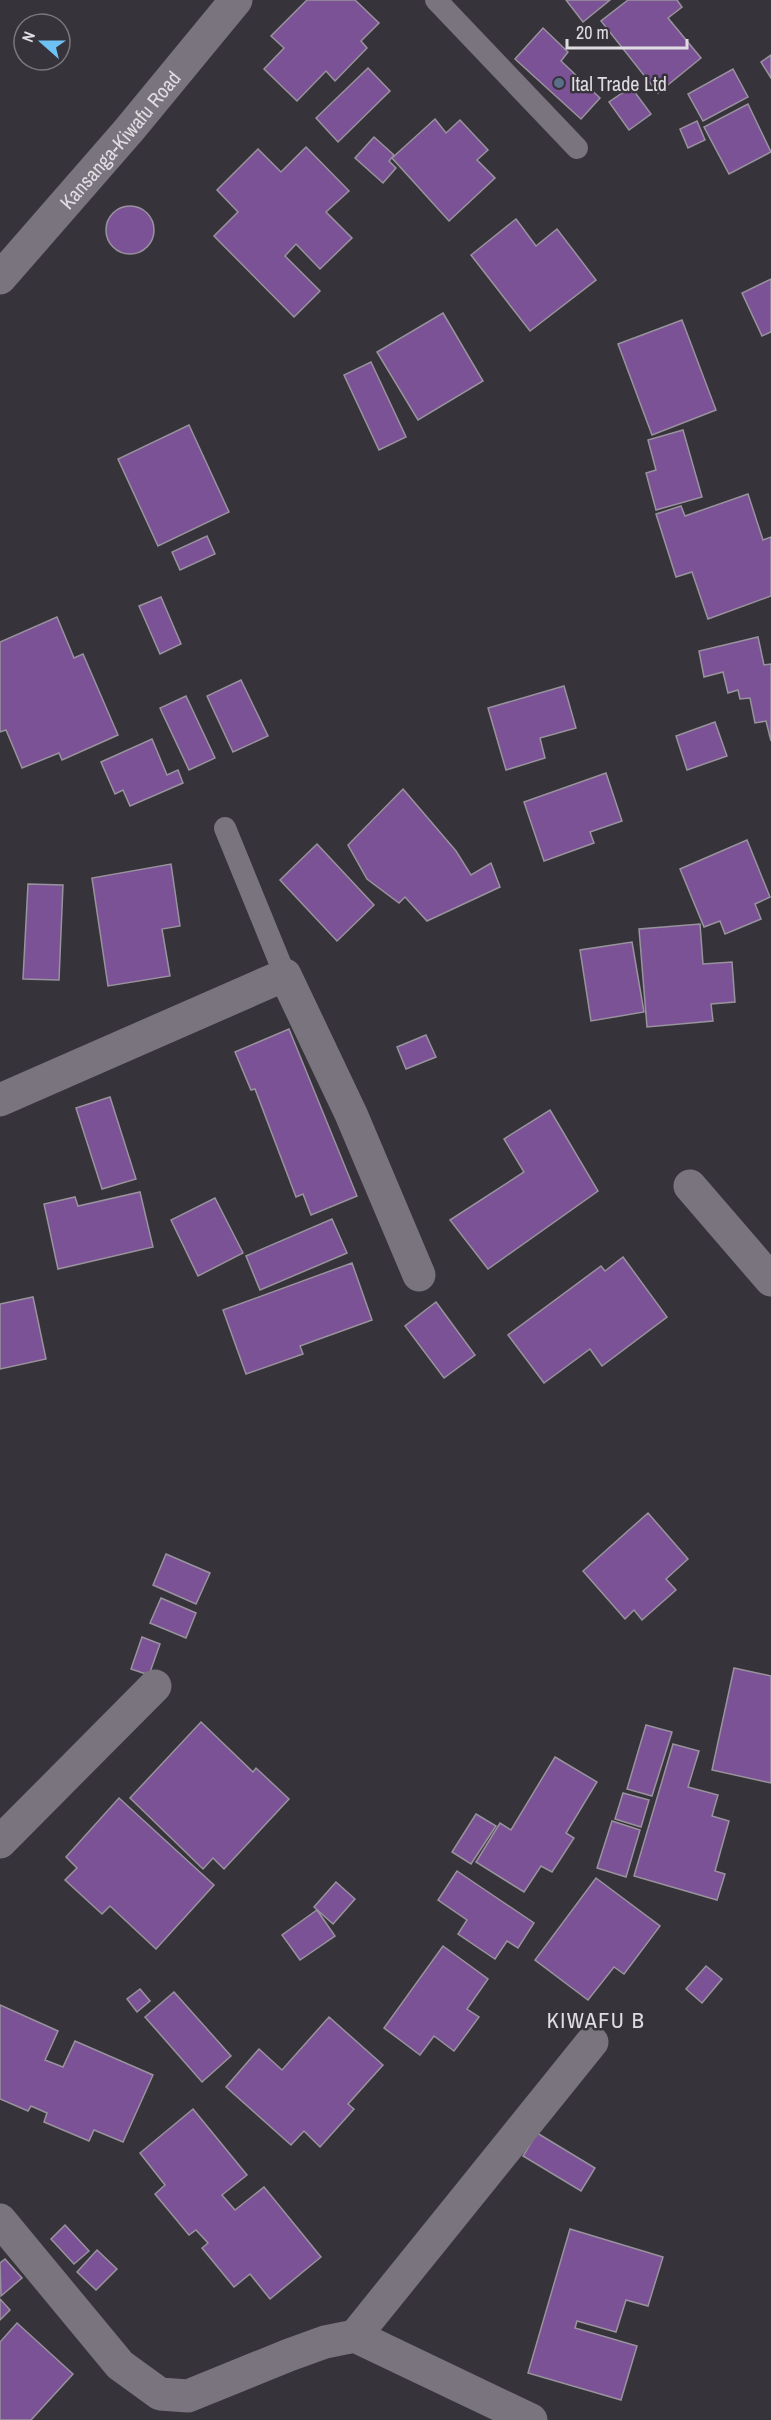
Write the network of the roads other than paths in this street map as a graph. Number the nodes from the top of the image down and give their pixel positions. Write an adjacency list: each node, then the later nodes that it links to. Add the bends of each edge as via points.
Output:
1 (236, 0): 4 (street, Kansanga-Kiwafu Road)
2 (436, 0): 3 (lane)
3 (577, 148)
4 (0, 278)
5 (225, 828): 6 (lane)
6 (285, 975): 7 (street); 9 (street, via 351,1114)
7 (0, 1100)
8 (690, 1186): 10 (street)
9 (419, 1275)
10 (771, 1280)
11 (155, 1686): 12 (street)
12 (0, 1842)
13 (592, 2042): 15 (street)
14 (0, 2220): 15 (street, via 120,2365 160,2394 188,2396 325,2342)
15 (355, 2336): 16 (street)
16 (531, 2420)

